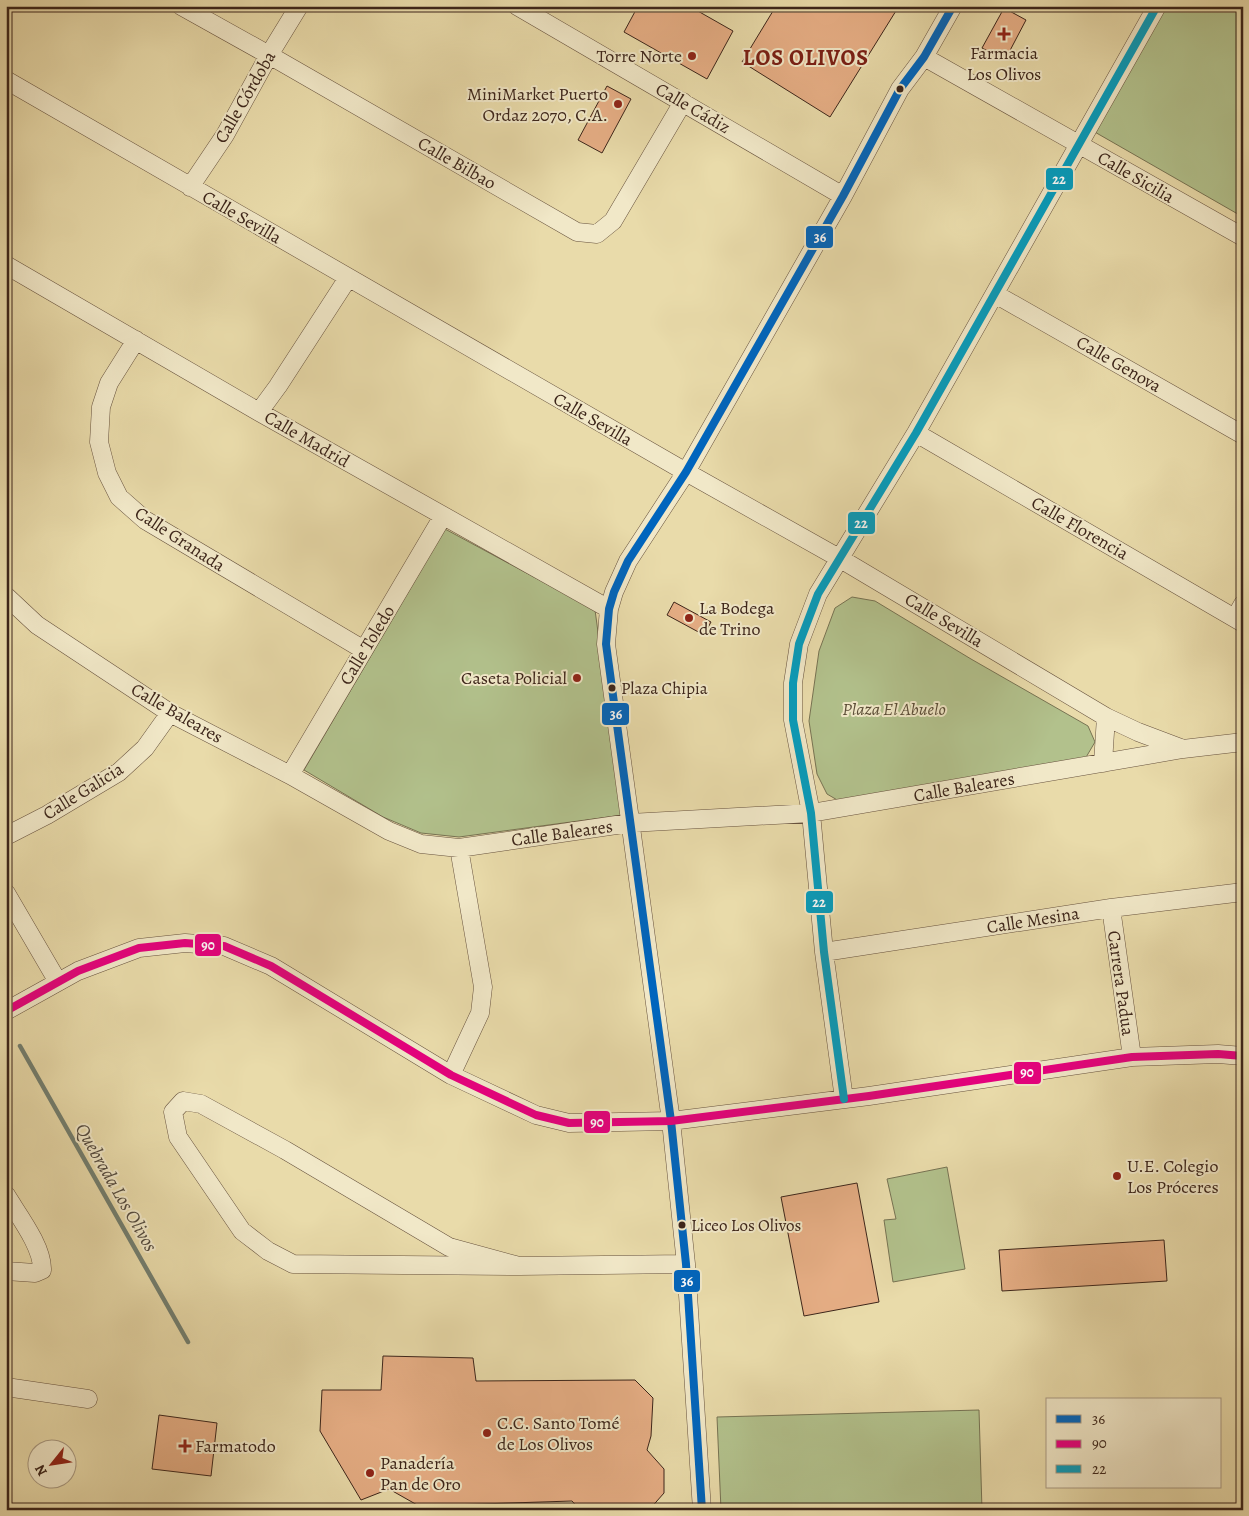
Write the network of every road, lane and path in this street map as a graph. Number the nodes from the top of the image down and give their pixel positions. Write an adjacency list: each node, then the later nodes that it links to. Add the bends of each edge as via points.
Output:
1 (182, 6): 6 (street, Calle Bilbao)
2 (299, 6): 6 (street, Calle Córdoba)
3 (517, 6): 9 (street, Calle Cádiz)
4 (953, 6): 7 (street)
5 (1157, 6): 10 (street)
6 (269, 55): 9 (street, Calle Bilbao, via 577,232 597,234 613,221); 11 (street, Calle Córdoba, via 225,135)
7 (924, 57): 10 (street, Calle Sicilia); 12 (street, via 900,90)
8 (6, 80): 11 (street, Calle Sevilla)
9 (683, 102): 12 (street, Calle Cádiz)
10 (1078, 144): 13 (street, Calle Sicilia); 16 (street)
11 (190, 187): 15 (street, Calle Sevilla)
12 (843, 196): 21 (street)
13 (1243, 238)
14 (6, 265): 17 (street, Calle Madrid)
15 (348, 278): 18 (street); 21 (street, Calle Sevilla)
16 (995, 294): 19 (street); 20 (street, Calle Genova)
17 (136, 340): 18 (street, Calle Madrid); 27 (street, Calle Granada, via 109,383 101,407 99,442 107,473 119,497 144,520)
18 (259, 412): 22 (street, Calle Madrid)
19 (916, 433): 23 (street); 26 (street, Calle Florencia)
20 (1243, 435)
21 (686, 472): 23 (street, Calle Sevilla); 25 (street, via 628,561)
22 (443, 516): 25 (street, Calle Madrid); 27 (street, Calle Toledo)
23 (839, 558): 29 (street, Calle Sevilla); 34 (street, via 818,594 799,644 793,683 793,720)
24 (6, 596): 28 (street, Calle Baleares, via 37,625)
25 (608, 609): 35 (street, via 606,644)
26 (1240, 615)
27 (364, 650): 33 (street, Calle Toledo)
28 (170, 713): 33 (street, Calle Baleares); 36 (street, Calle Galicia, via 145,748 119,772)
29 (1106, 717): 31 (street, Calle Sevilla); 32 (street)
30 (1243, 742): 31 (street, Calle Baleares)
31 (1184, 749): 32 (street, Calle Baleares)
32 (1103, 763): 34 (street, Calle Baleares)
33 (290, 775): 37 (street, Calle Baleares, via 388,830 421,844)
34 (811, 813): 35 (street, Calle Baleares); 41 (street)
35 (630, 823): 37 (street, Calle Baleares); 48 (street)
36 (6, 836)
37 (459, 848): 46 (street, via 483,987 480,1014)
38 (1243, 892): 40 (street, Calle Mesina)
39 (6, 893): 42 (street)
40 (1111, 908): 41 (street, Calle Mesina); 45 (street, Carrera Padua)
41 (824, 952): 47 (street)
42 (58, 982): 43 (street); 46 (street, via 139,948 185,943 224,946 271,966)
43 (6, 1011)
44 (1243, 1056): 45 (street)
45 (1132, 1057): 47 (street)
46 (451, 1075): 48 (street, via 536,1115 569,1124)
47 (844, 1099): 48 (street)
48 (671, 1121): 50 (street)
49 (6, 1195): 52 (street, via 42,1260 42,1270 35,1274)
50 (686, 1264): 51 (street); 55 (street)
51 (519, 1266): 51 (street, via 449,1247 202,1104 183,1101 173,1112 178,1137 242,1231 268,1251 293,1264)
52 (6, 1272)
53 (6, 1387): 54 (street)
54 (88, 1398)
55 (702, 1510)

